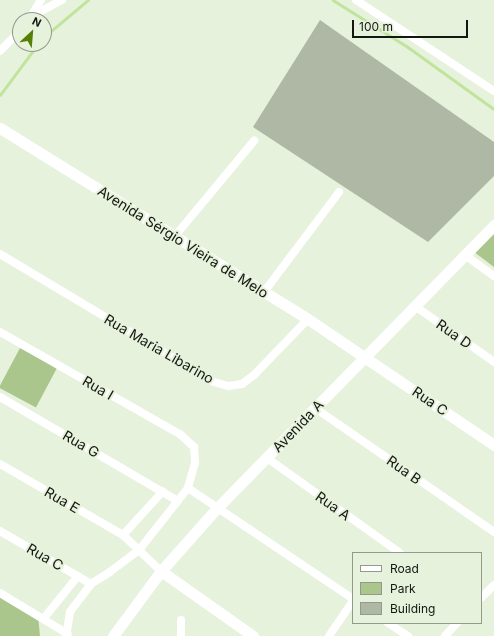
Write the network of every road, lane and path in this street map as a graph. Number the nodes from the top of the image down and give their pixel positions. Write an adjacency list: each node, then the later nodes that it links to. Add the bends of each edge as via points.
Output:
1 (62, 0): 5 (street)
2 (356, 0): 8 (street)
3 (38, 2): 4 (street)
4 (33, 12)
5 (41, 12)
6 (12, 39): 7 (street)
7 (0, 51)
8 (494, 91)
9 (0, 128): 13 (street, Avenida Sérgio Vieira de Melo)
10 (254, 141): 13 (street)
11 (339, 192): 17 (street)
12 (494, 225): 15 (street, Avenida A)
13 (175, 236): 17 (street, Avenida Sérgio Vieira de Melo)
14 (0, 254): 19 (street, Rua Maria Libarino, via 214,382 228,386 242,384 254,376)
15 (465, 255): 16 (street); 18 (street, Avenida A)
16 (494, 276)
17 (264, 292): 19 (street, Avenida Sérgio Vieira de Melo)
18 (415, 306): 21 (street, Avenida A); 22 (street, Rua D)
19 (308, 320): 21 (street, Avenida Sérgio Vieira de Melo)
20 (0, 332): 28 (street, Rua I, via 181,435 194,447 195,463)
21 (365, 357): 24 (street, Avenida A); 25 (street, Rua C)
22 (494, 362)
23 (0, 397): 29 (street, Rua G)
24 (315, 408): 26 (street, Avenida A); 33 (street, Rua B)
25 (494, 445)
26 (267, 458): 31 (street, Avenida A); 36 (street, Rua A)
27 (0, 464): 34 (street, Rua E)
28 (188, 488): 30 (street); 31 (street)
29 (163, 491): 30 (street, Rua G); 34 (street)
30 (178, 501): 35 (street)
31 (217, 508): 37 (street, Avenida A); 43 (street)
32 (0, 531): 38 (street, Rua C)
33 (494, 532)
34 (123, 535): 35 (street, Rua E)
35 (139, 550): 37 (street, Rua E); 39 (street)
36 (399, 552)
37 (161, 571): 49 (street, Avenida A); 52 (street)
38 (78, 576): 39 (street, Rua C); 45 (street)
39 (91, 584): 50 (street, via 70,612)
40 (494, 585): 42 (street)
41 (0, 593): 45 (street)
42 (482, 597)
43 (352, 599)
44 (352, 602): 53 (street)
45 (44, 618): 50 (street)
46 (181, 620): 51 (street)
47 (390, 624): 54 (street)
48 (456, 624): 55 (street)
49 (118, 634)
50 (67, 635)
51 (181, 636)
52 (253, 636)
53 (329, 636)
54 (408, 636)
55 (445, 636)

